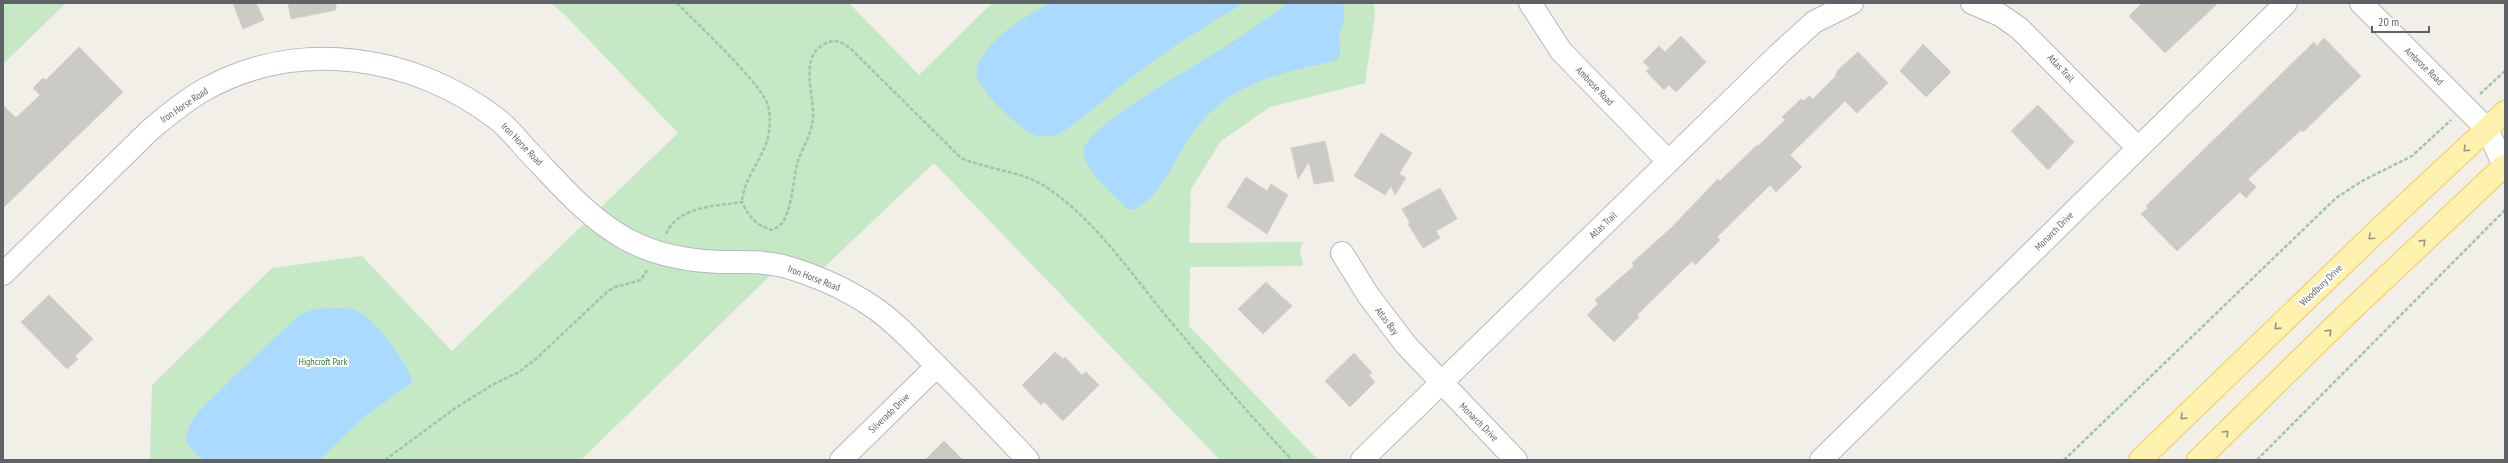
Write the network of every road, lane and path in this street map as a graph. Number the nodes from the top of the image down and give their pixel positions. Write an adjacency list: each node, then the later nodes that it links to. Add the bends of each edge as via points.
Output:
1 (677, 3): 15 (path, via 735,64 768,104 770,123 767,141 742,191)
2 (1530, 3): 13 (street, Ambrose Road, via 1561,51)
3 (1850, 3): 13 (street, Atlas Trail, via 1814,22)
4 (1972, 3): 12 (street, Atlas Trail, via 2000,15 2024,32)
5 (2286, 3): 12 (street, Monarch Drive)
6 (2361, 3): 11 (street, Ambrose Road)
7 (2505, 71): 8 (path)
8 (2498, 77)
9 (2505, 112): 11 (main road, Woodbury Drive)
10 (2440, 130): 30 (path, via 2412,156 2362,181 2336,198)
11 (2496, 133): 14 (street); 31 (main road, Woodbury Drive, one-way to 31, via 2372,236)
12 (2138, 148): 29 (street, Monarch Drive)
13 (1668, 161): 22 (street, Atlas Trail)
14 (2505, 166): 32 (main road, one-way to 14, via 2345,316)
15 (742, 202): 17 (path, via 697,209 683,216); 26 (path, via 748,216 772,230 780,226 786,218 798,161 812,124 814,109 810,61 822,45 841,41 961,158 979,166 1033,180 1049,189 1078,214 1120,257 1213,374)
16 (2505, 210): 33 (path)
17 (667, 232)
18 (1342, 253): 22 (street, Atlas Bay, via 1385,320)
19 (646, 273): 23 (path, via 637,282 614,286 519,372 492,385 454,409)
20 (3, 274): 21 (street, Iron Horse Road, via 150,130 205,89 248,72 284,63 340,59 377,62 422,75 458,92 499,120 588,212 626,239 647,249 683,258 781,265 815,276 844,289 875,308)
21 (937, 366): 24 (street, Silverado Drive); 25 (street, Iron Horse Road)
22 (1441, 384): 27 (street, Atlas Trail); 28 (street, Monarch Drive)
23 (385, 460)
24 (841, 460)
25 (1028, 460)
26 (1292, 460)
27 (1362, 460)
28 (1516, 460)
29 (1821, 460)
30 (2064, 460)
31 (2140, 460)
32 (2198, 460)
33 (2258, 460)

